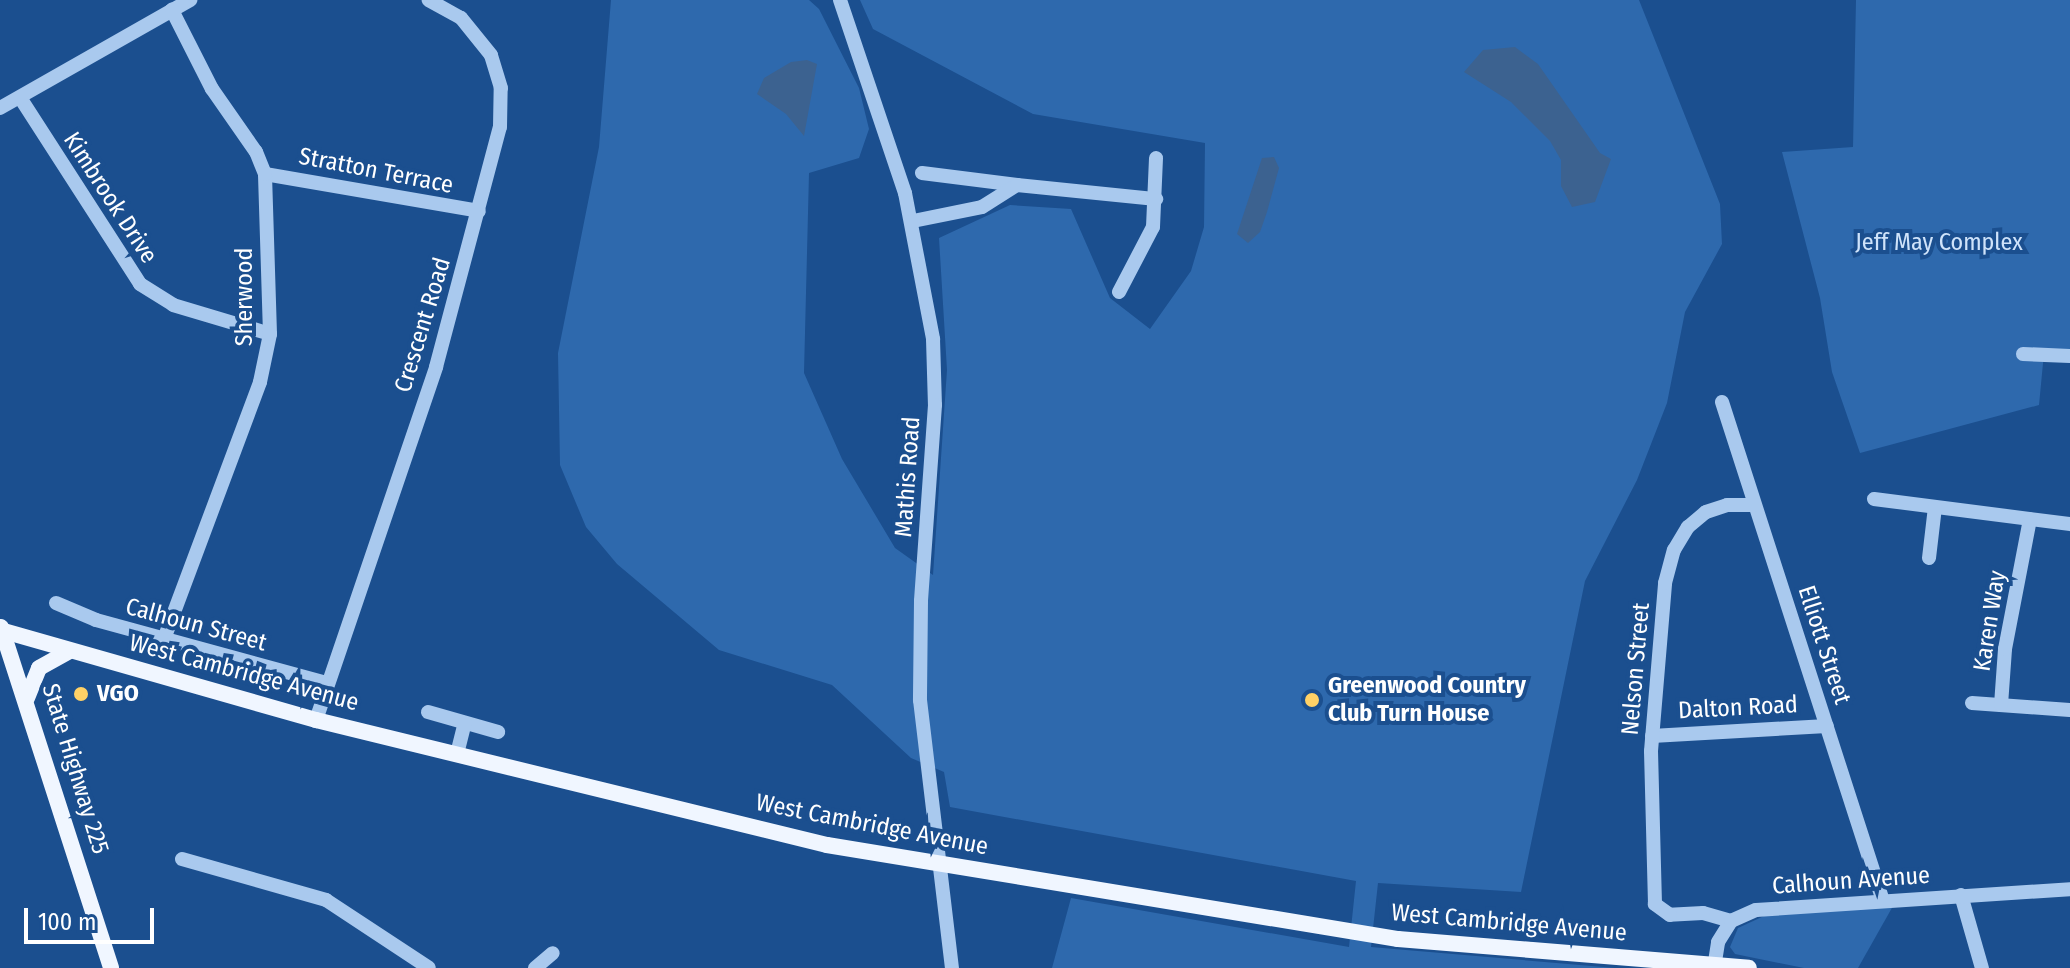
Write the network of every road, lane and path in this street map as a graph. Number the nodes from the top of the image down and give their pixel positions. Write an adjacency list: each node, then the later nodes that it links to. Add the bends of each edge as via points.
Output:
1 (190, 0): 4 (street)
2 (429, 0): 12 (street, Crescent Road, via 477,34 499,79 500,127)
3 (840, 0): 13 (street, Mathis Road)
4 (172, 10): 5 (street); 9 (street, Sherwood, via 212,89 256,152)
5 (21, 99): 6 (street); 15 (street, Kimbrook Drive, via 140,284 173,305)
6 (0, 108)
7 (1156, 158): 11 (street)
8 (922, 173): 10 (street)
9 (265, 174): 12 (street, Stratton Terrace); 15 (street, Sherwood)
10 (1017, 185): 11 (street); 13 (street, via 982,207)
11 (1156, 199): 14 (street, via 1145,250)
12 (479, 211): 29 (street, Crescent Road, via 436,367)
13 (913, 221): 42 (street, Mathis Road, via 935,368 919,658)
14 (1119, 292)
15 (270, 334): 27 (street, Sherwood, via 260,382)
16 (2023, 354): 17 (street)
17 (2070, 356)
18 (1722, 402): 20 (street, Elliott Street)
19 (1874, 499): 21 (street)
20 (1754, 505): 37 (street, Elliott Street); 39 (street, Nelson Street, via 1706,512 1688,527 1674,550 1665,583)
21 (1935, 507): 22 (street); 24 (street)
22 (2030, 519): 23 (street); 32 (street, Karen Way, via 2005,649)
23 (2070, 524)
24 (1929, 558)
25 (56, 603): 27 (street, Calhoun Street)
26 (1, 629): 28 (main road, West Cambridge Avenue); 30 (main road, State Highway 225)
27 (164, 639): 29 (street, Calhoun Street)
28 (70, 651): 30 (main road, via 39,668); 35 (main road, West Cambridge Avenue)
29 (327, 683): 35 (street, Crescent Road)
30 (27, 698): 51 (main road, State Highway 225)
31 (1972, 703): 32 (street)
32 (2001, 705): 33 (street, Karen Way)
33 (2070, 710)
34 (428, 712): 36 (street)
35 (316, 720): 40 (main road, West Cambridge Avenue)
36 (465, 723): 38 (street); 40 (street)
37 (1827, 726): 39 (street, Dalton Road); 46 (street, Elliott Street)
38 (498, 732)
39 (1652, 736): 44 (street, Nelson Street)
40 (457, 754): 42 (main road, West Cambridge Avenue, via 794,838)
41 (182, 859): 52 (street, via 326,900)
42 (937, 863): 49 (main road, West Cambridge Avenue, via 1398,939); 54 (street, Mathis Road)
43 (2070, 889): 45 (street, Calhoun Avenue)
44 (1654, 893): 47 (street, Calhoun Avenue, via 1662,912 1703,913)
45 (1963, 895): 46 (street, Calhoun Avenue); 56 (street)
46 (1883, 901): 47 (street, Calhoun Avenue, via 1756,910)
47 (1731, 921): 50 (street, via 1718,942)
48 (553, 953): 53 (street)
49 (1624, 962): 50 (main road, West Cambridge Avenue)
50 (1714, 966): 55 (main road, West Cambridge Avenue)
51 (111, 968)
52 (429, 968)
53 (535, 968)
54 (952, 968)
55 (1749, 968)
56 (1982, 968)

